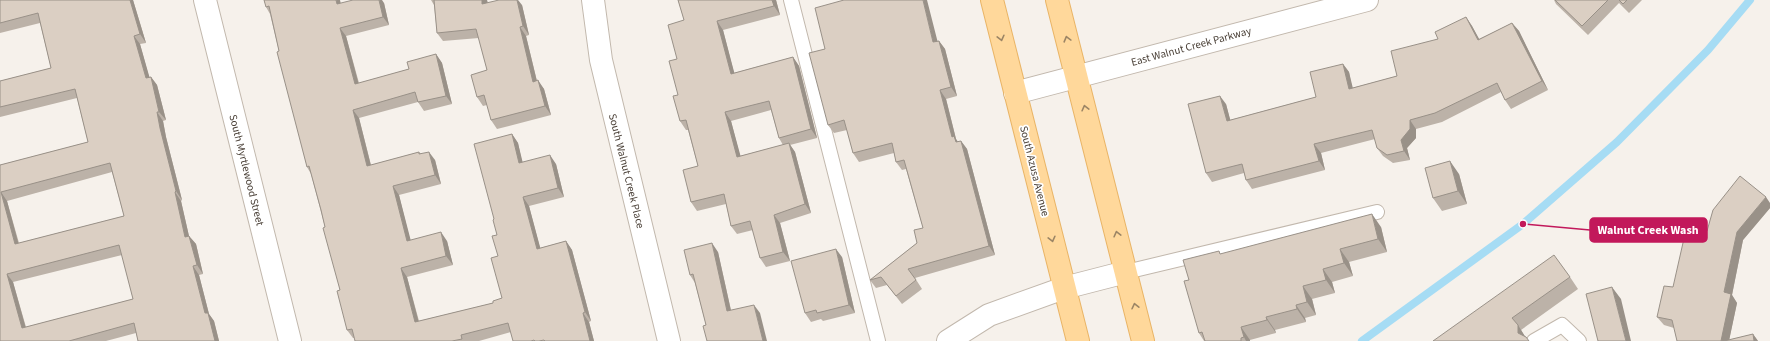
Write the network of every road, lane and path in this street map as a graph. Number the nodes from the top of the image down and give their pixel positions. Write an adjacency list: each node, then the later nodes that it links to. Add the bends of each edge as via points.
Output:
1 (205, 0): 12 (street, South Myrtlewood Street)
2 (593, 0): 13 (street, South Walnut Creek Place, via 600,60)
3 (791, 0): 14 (lane)
4 (992, 0): 8 (main road, South Azusa Avenue, one-way to 8)
5 (1057, 0): 7 (main road, one-way to 5)
6 (1367, 0): 7 (street, East Walnut Creek Parkway)
7 (1077, 76): 8 (street, East Walnut Creek Parkway); 10 (main road, one-way to 7)
8 (1015, 92): 11 (main road, South Azusa Avenue, one-way to 11)
9 (1377, 212): 10 (lane)
10 (1126, 272): 11 (street); 17 (main road, one-way to 10)
11 (1064, 288): 15 (street, via 989,315); 16 (main road, South Azusa Avenue)
12 (290, 341)
13 (669, 341)
14 (878, 341)
15 (948, 341)
16 (1078, 341)
17 (1143, 341)
18 (1534, 341): 19 (lane, via 1562,325)
19 (1579, 341)

